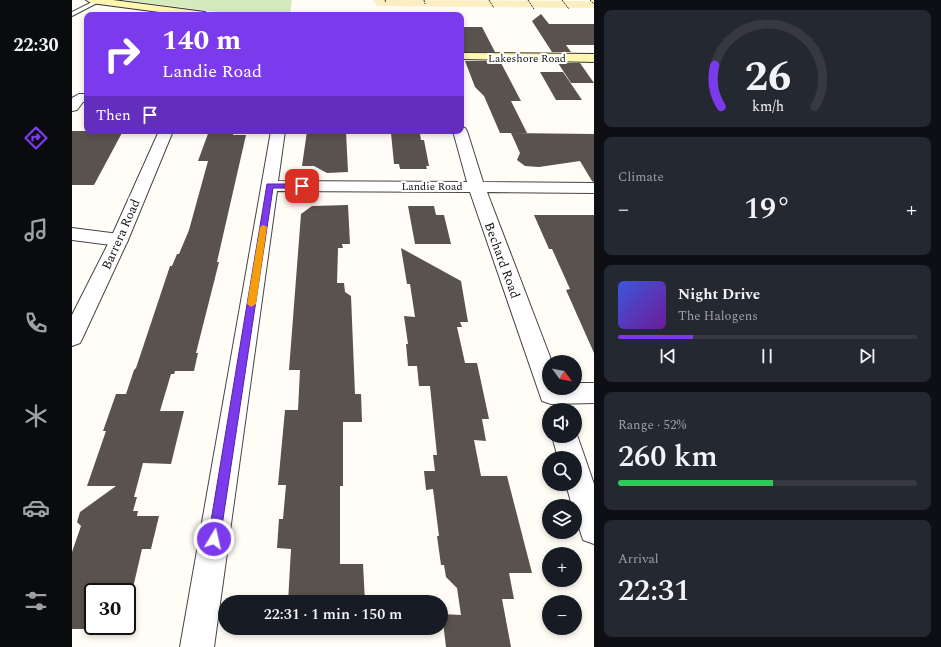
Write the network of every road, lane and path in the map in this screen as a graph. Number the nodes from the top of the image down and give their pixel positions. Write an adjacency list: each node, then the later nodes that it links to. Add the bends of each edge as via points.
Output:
1 (385, 0): 8 (path)
2 (424, 0): 9 (path)
3 (489, 0): 11 (path)
4 (528, 0): 13 (path)
5 (562, 0): 12 (path)
6 (590, 0): 10 (path)
7 (94, 1): 14 (main road); 15 (lane)
8 (386, 3)
9 (425, 4)
10 (594, 4)
11 (494, 8)
12 (569, 8)
13 (534, 9)
14 (181, 12)
15 (72, 14)
16 (464, 56): 17 (main road, Lakeshore Road)
17 (594, 58)
18 (84, 98): 19 (street, via 79,98)
19 (72, 107)
20 (165, 134): 27 (street, Barrera Road)
21 (278, 134): 23 (street)
22 (461, 134): 24 (street, Bechard Road)
23 (270, 186): 24 (street, Landie Road); 34 (street)
24 (476, 186): 25 (street, Landie Road); 29 (street, Bechard Road)
25 (594, 188)
26 (72, 234): 27 (street)
27 (119, 240): 28 (street, Barrera Road)
28 (72, 337)
29 (542, 368)
30 (594, 393): 31 (street)
31 (582, 394)
32 (582, 491): 33 (street)
33 (594, 529)
34 (197, 647)

